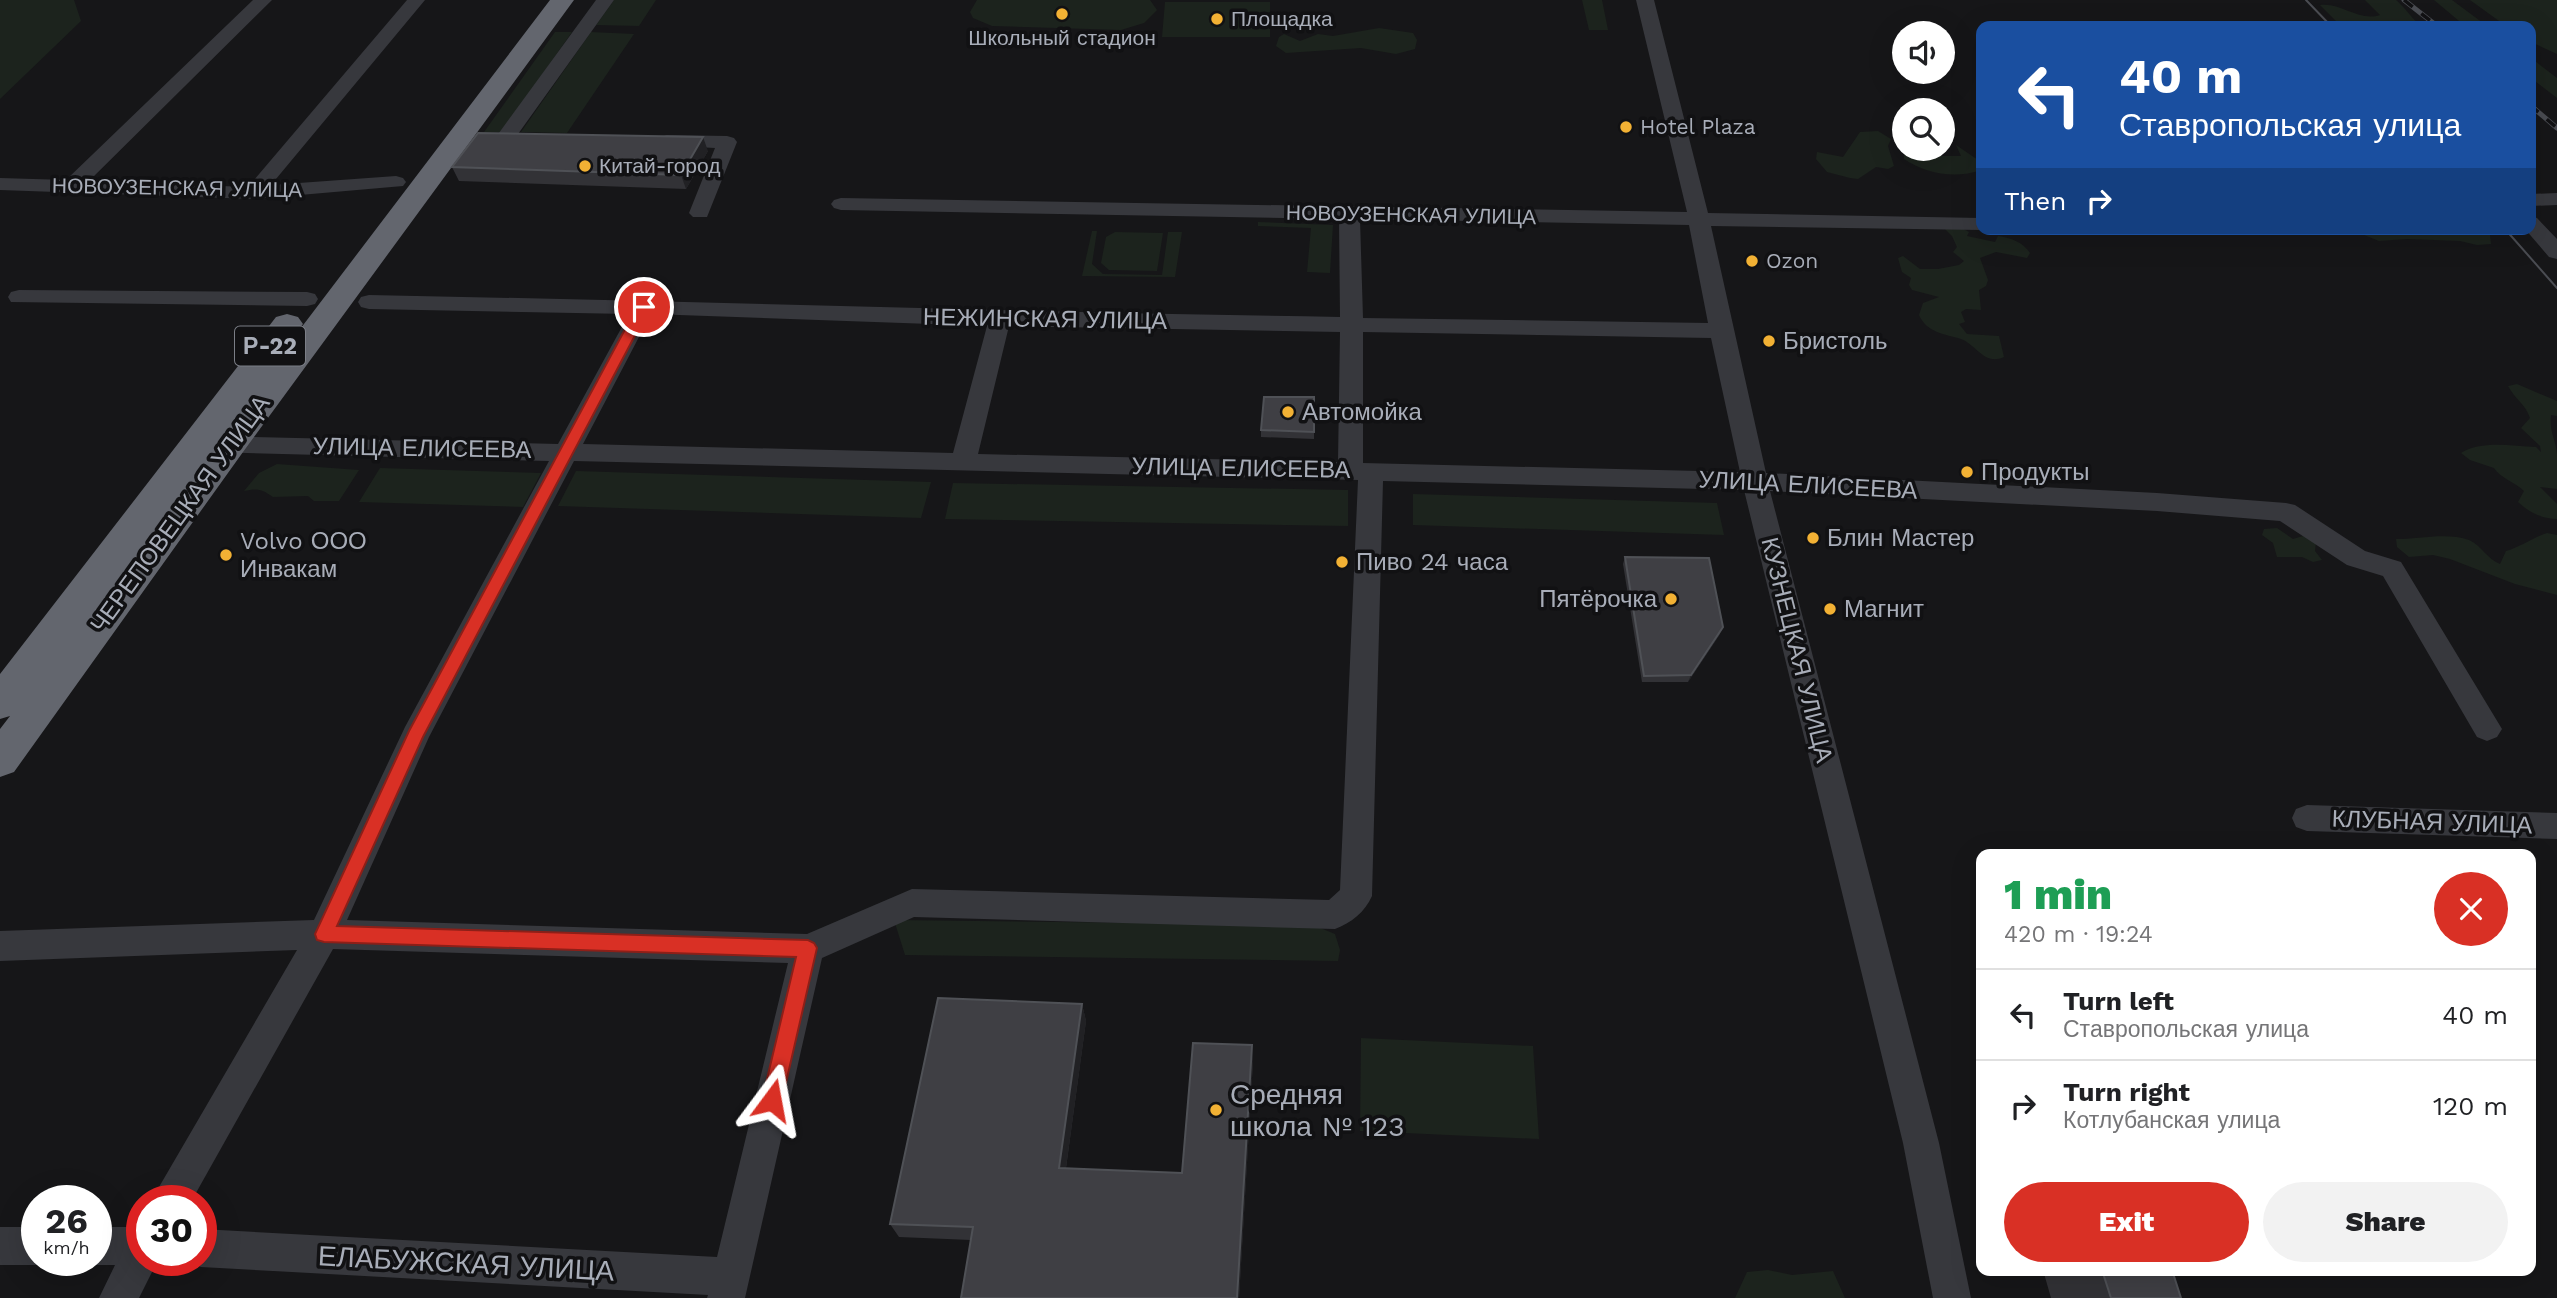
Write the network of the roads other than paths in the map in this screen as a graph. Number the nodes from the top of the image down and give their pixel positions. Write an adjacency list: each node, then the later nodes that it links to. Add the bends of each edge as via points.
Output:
1 (263, 0): 14 (street)
2 (416, 0): 15 (street)
3 (562, 0): 6 (highway, ЧЕРЕПОВЕЦКАЯ УЛИЦА / Р-22)
4 (605, 0): 7 (street)
5 (1645, 0): 21 (street, КУЗНЕЦКАЯ УЛИЦА)
6 (538, 15): 7 (street); 10 (highway, ЧЕРЕПОВЕЦКАЯ УЛИЦА / Р-22); 12 (highway, ЧЕРЕПОВЕЦКАЯ УЛИЦА / Р-22)
7 (584, 27): 8 (street)
8 (506, 137): 9 (street); 10 (street)
9 (534, 137)
10 (461, 138): 33 (highway, ЧЕРЕПОВЕЦКАЯ УЛИЦА / Р-22)
11 (644, 140): 19 (street, via 727,142)
12 (396, 183): 15 (street, НОВОУЗЕНСКАЯ УЛИЦА); 26 (highway, ЧЕРЕПОВЕЦКАЯ УЛИЦА / Р-22)
13 (0, 184): 14 (street, НОВОУЗЕНСКАЯ УЛИЦА)
14 (72, 186): 15 (street, НОВОУЗЕНСКАЯ УЛИЦА)
15 (254, 193)
16 (2557, 199): 17 (street)
17 (2536, 200)
18 (841, 204): 20 (street, НОВОУЗЕНСКАЯ УЛИЦА)
19 (700, 214)
20 (1349, 214): 21 (street, НОВОУЗЕНСКАЯ УЛИЦА); 30 (street)
21 (1699, 220): 22 (street, НОВОУЗЕНСКАЯ УЛИЦА); 31 (street, КУЗНЕЦКАЯ УЛИЦА)
22 (1976, 224)
23 (2536, 229): 24 (street)
24 (2557, 252)
25 (19, 298): 26 (street)
26 (307, 299): 32 (highway, ЧЕРЕПОВЕЦКАЯ УЛИЦА / Р-22)
27 (369, 302): 28 (street, НЕЖИНСКАЯ УЛИЦА)
28 (644, 307): 29 (street, НЕЖИНСКАЯ УЛИЦА); 34 (street)
29 (1000, 318): 30 (street, НЕЖИНСКАЯ УЛИЦА); 35 (street)
30 (1352, 324): 31 (street, НЕЖИНСКАЯ УЛИЦА); 36 (street)
31 (1721, 331): 37 (street, КУЗНЕЦКАЯ УЛИЦА)
32 (196, 443): 33 (street, УЛИЦА ЕЛИСЕЕВА); 39 (highway, ЧЕРЕПОВЕЦКАЯ УЛИЦА / Р-22)
33 (231, 444): 34 (street, УЛИЦА ЕЛИСЕЕВА); 38 (highway, ЧЕРЕПОВЕЦКАЯ УЛИЦА / Р-22)
34 (566, 451): 35 (street, УЛИЦА ЕЛИСЕЕВА); 44 (street, via 415,735)
35 (963, 462): 36 (street, УЛИЦА ЕЛИСЕЕВА)
36 (1361, 471): 37 (street, УЛИЦА ЕЛИСЕЕВА); 46 (street, via 1356,896 1335,915 912,903)
37 (1755, 481): 40 (street, УЛИЦА ЕЛИСЕЕВА, via 2286,512 2356,558 2392,569); 54 (street, КУЗНЕЦКАЯ УЛИЦА, via 1920,1143)
38 (48, 694): 39 (highway); 41 (highway, ЧЕРЕПОВЕЦКАЯ УЛИЦА / Р-22)
39 (2, 697)
40 (2487, 729)
41 (0, 760)
42 (2307, 818): 43 (street, КЛУБНАЯ УЛИЦА)
43 (2557, 826)
44 (324, 934): 45 (street); 46 (street); 47 (street)
45 (0, 946)
46 (808, 948): 52 (street)
47 (181, 1185)
48 (0, 1246): 49 (street)
49 (21, 1246)
50 (217, 1249): 52 (street, ЕЛАБУЖСКАЯ УЛИЦА)
51 (130, 1276): 53 (street)
52 (729, 1288)
53 (118, 1298)
54 (1952, 1298)

